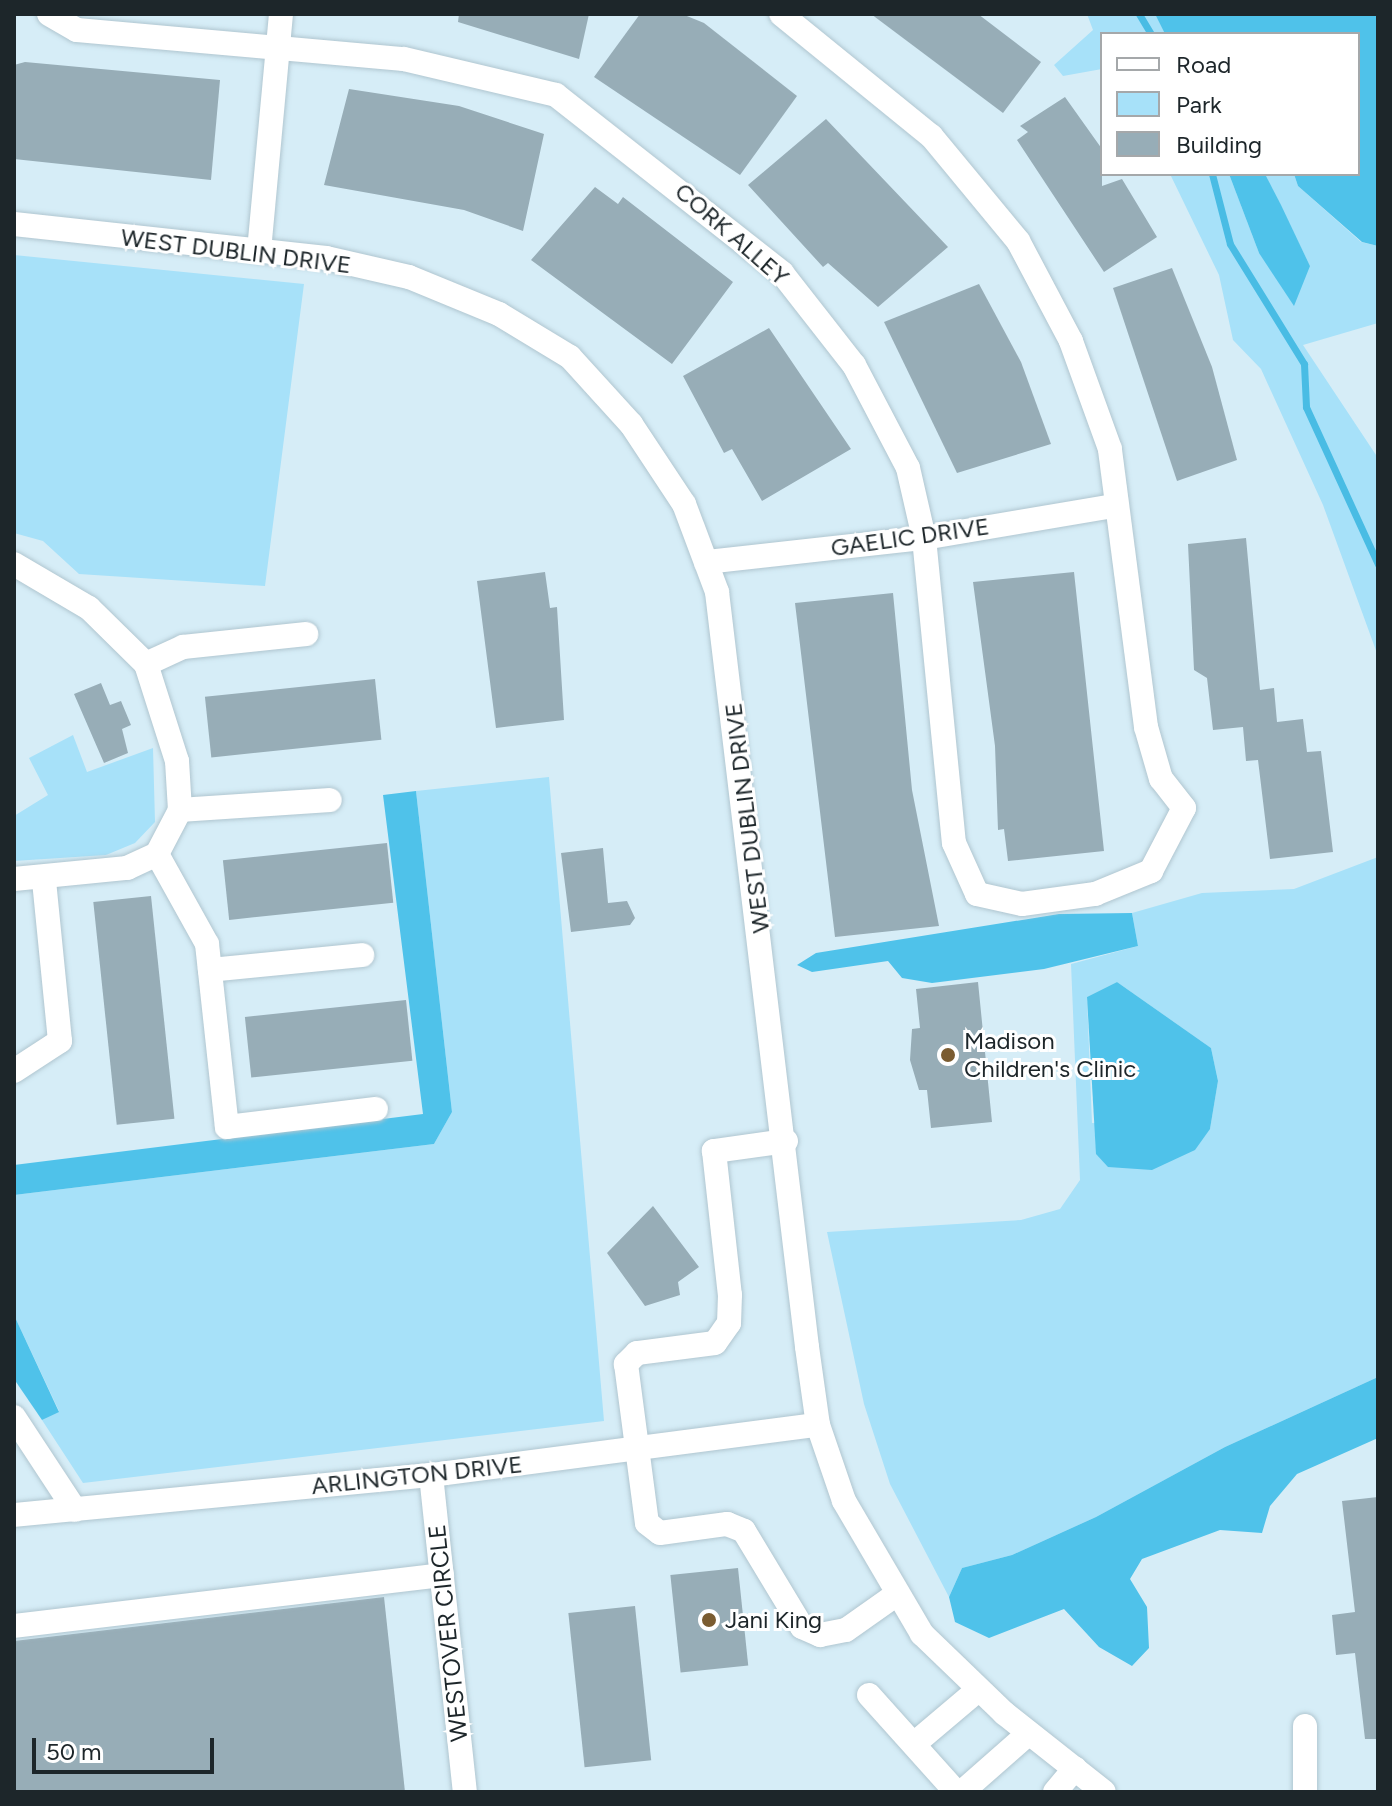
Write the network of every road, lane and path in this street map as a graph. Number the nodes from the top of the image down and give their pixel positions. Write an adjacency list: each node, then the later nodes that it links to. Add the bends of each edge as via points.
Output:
1 (49, 14): 4 (street, CORK ALLEY, via 77,30)
2 (281, 14): 4 (street)
3 (781, 14): 7 (street, via 931,136 1018,241 1076,355 1110,449)
4 (278, 43): 6 (street); 8 (street, CORK ALLEY, via 404,59 556,95 653,166 782,273 854,365 908,468)
5 (14, 224): 6 (street, WEST DUBLIN DRIVE)
6 (259, 251): 9 (street, WEST DUBLIN DRIVE, via 409,277 499,314 570,357 631,424 684,504)
7 (1113, 506): 8 (street, GAELIC DRIVE); 8 (street, CORK ALLEY, via 1146,727 1161,779 1184,808 1151,871 1095,894 1022,904 977,894 954,843)
8 (924, 538): 9 (street, GAELIC DRIVE)
9 (706, 562): 22 (street, WEST DUBLIN DRIVE, via 729,667)
10 (14, 564): 12 (street, via 89,608)
11 (306, 634): 12 (street, via 183,647)
12 (146, 664): 14 (street, via 173,746)
13 (330, 800): 14 (street)
14 (180, 810): 15 (street)
15 (157, 854): 17 (street, via 127,868); 19 (street, via 207,944)
16 (14, 879): 17 (street)
17 (44, 880): 20 (street, via 60,1041)
18 (362, 955): 19 (street)
19 (210, 970): 21 (street, via 227,1127)
20 (14, 1071)
21 (376, 1109)
22 (786, 1141): 24 (street, WEST DUBLIN DRIVE); 25 (street, via 714,1151 729,1323 715,1343 637,1353 626,1364)
23 (14, 1417): 27 (street)
24 (818, 1425): 25 (street, ARLINGTON DRIVE); 30 (street, WEST DUBLIN DRIVE, via 844,1501)
25 (636, 1450): 26 (street, ARLINGTON DRIVE); 30 (street, via 647,1523 660,1533 727,1524 744,1531 802,1627 820,1635 846,1630)
26 (431, 1475): 27 (street, ARLINGTON DRIVE); 29 (street, WESTOVER CIRCLE)
27 (75, 1510): 28 (street, ARLINGTON DRIVE)
28 (14, 1515)
29 (442, 1575): 31 (street); 38 (street, WESTOVER CIRCLE)
30 (897, 1594): 32 (street, WEST DUBLIN DRIVE, via 922,1634)
31 (14, 1626)
32 (978, 1690): 35 (street, WEST DUBLIN DRIVE); 36 (street)
33 (869, 1695): 36 (street)
34 (1305, 1726): 43 (street)
35 (1029, 1733): 37 (street, WEST DUBLIN DRIVE); 40 (street)
36 (914, 1744): 39 (street)
37 (1075, 1768): 41 (street); 42 (street, WEST DUBLIN DRIVE)
38 (465, 1792)
39 (956, 1792)
40 (962, 1792)
41 (1055, 1792)
42 (1104, 1792)
43 (1305, 1792)

